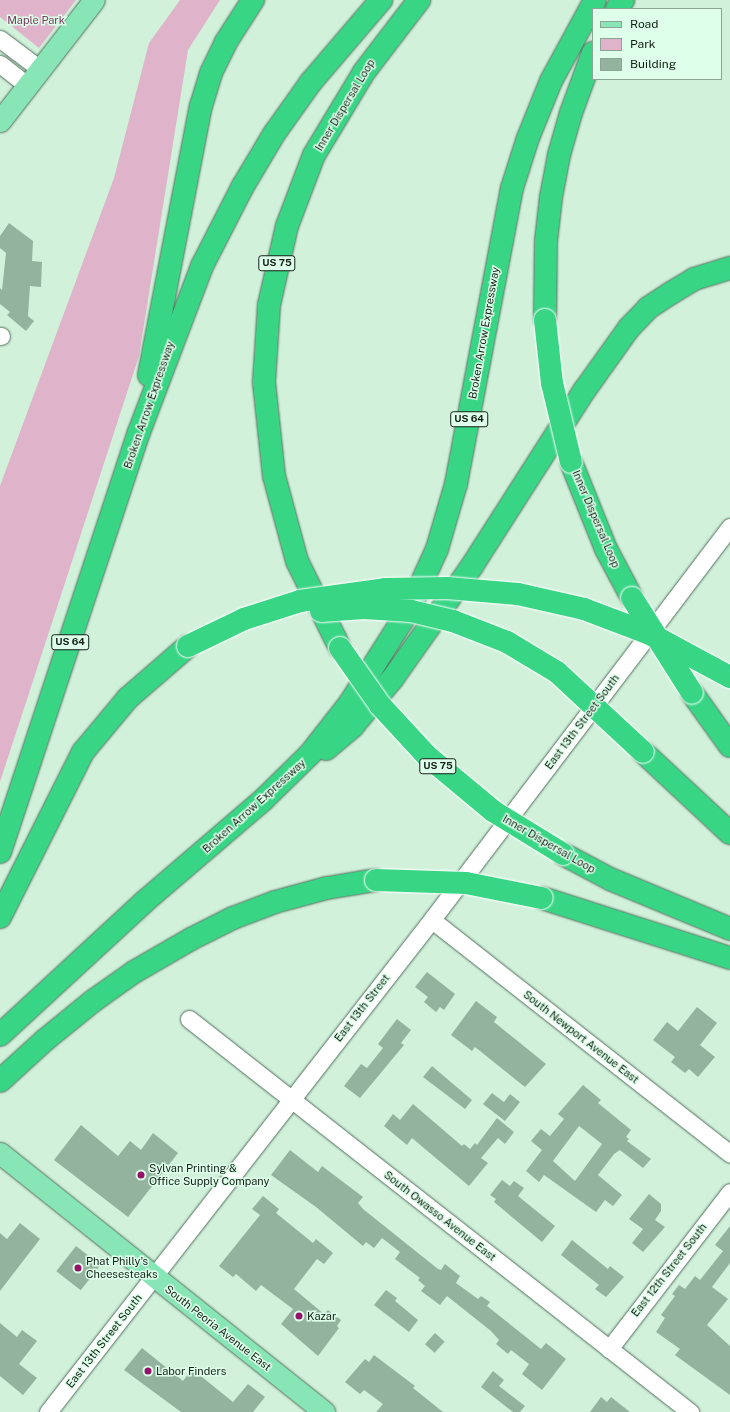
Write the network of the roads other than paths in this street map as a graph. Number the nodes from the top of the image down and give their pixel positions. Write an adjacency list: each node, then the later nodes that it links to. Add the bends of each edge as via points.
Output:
1 (94, 0): 8 (main road)
2 (253, 0): 13 (highway, via 223,48 211,73 201,106 158,322)
3 (381, 0): 13 (highway, Broken Arrow Expressway / US 64, via 311,82 274,134 243,186 202,266)
4 (419, 0): 23 (highway, Inner Dispersal Loop / US 75, bridge, via 374,57 326,132 296,201 274,279 265,357 266,423 279,501 297,561 340,648 361,680 401,729 466,790 524,832 610,879)
5 (595, 0): 18 (highway, Broken Arrow Expressway / US 64, via 551,81 528,138 512,188 456,484 426,578 387,648 350,704 310,754)
6 (0, 39): 8 (street)
7 (592, 56): 17 (highway, Inner Dispersal Loop, bridge, via 569,120 551,197 546,241 545,320 552,382 571,462 606,549 632,598 692,693)
8 (44, 63): 10 (main road)
9 (0, 64): 10 (street)
10 (27, 85): 11 (main road)
11 (0, 121)
12 (730, 268): 18 (highway, via 694,279 671,292 648,308 628,328 584,391 472,566 393,678 353,726)
13 (140, 432): 20 (highway, Broken Arrow Expressway / US 64)
14 (730, 527): 22 (street, East 13th Street South)
15 (191, 650): 16 (highway, bridge, via 244,619 300,601 386,589 447,588 518,594 584,609 650,634); 19 (highway, bridge, via 256,626 305,613 364,608 411,611 478,630 534,657 576,689); 21 (highway, via 150,678 110,717 83,752)
16 (730, 677)
17 (730, 746)
18 (263, 800): 26 (highway, Broken Arrow Expressway / US 64, via 144,902)
19 (730, 833)
20 (0, 852)
21 (0, 916)
22 (433, 919): 28 (street, East 13th Street); 30 (street, South Newport Avenue East)
23 (730, 929)
24 (730, 958): 27 (highway, bridge, via 542,898 466,883 376,880 327,888 275,902 233,918 146,965 93,1001)
25 (189, 1019): 28 (street, South Owasso Avenue East)
26 (0, 1035)
27 (0, 1081)
28 (291, 1099): 32 (street, East 13th Street South); 33 (street, South Owasso Avenue East)
29 (0, 1153): 32 (main road, South Peoria Avenue East)
30 (730, 1154)
31 (730, 1192): 33 (street, East 12th Street South)
32 (154, 1276): 34 (street, East 13th Street South); 35 (main road, South Peoria Avenue East)
33 (609, 1349): 36 (street, South Owasso Avenue East)
34 (48, 1412)
35 (324, 1412)
36 (690, 1412)

